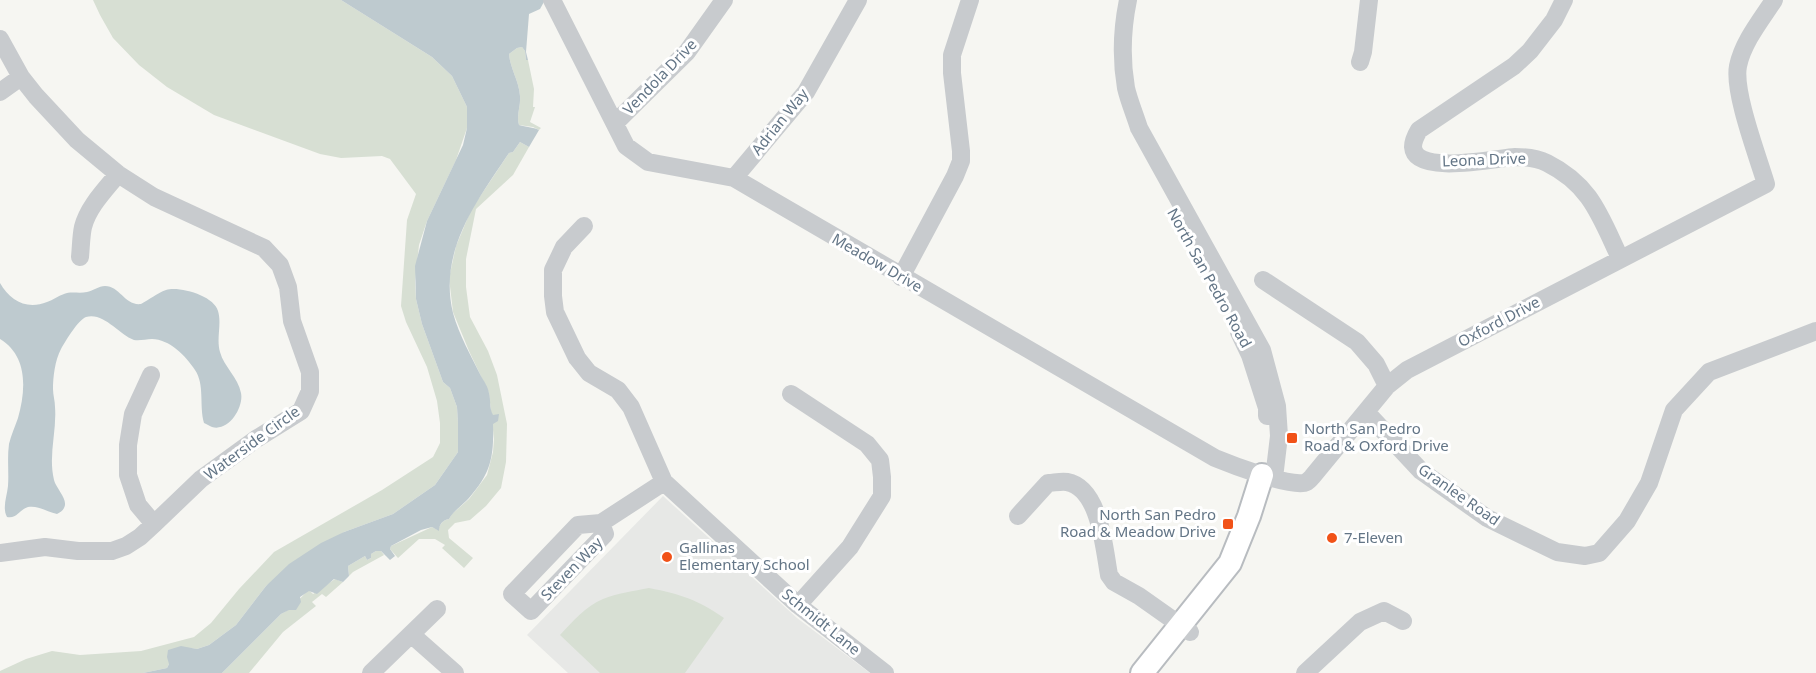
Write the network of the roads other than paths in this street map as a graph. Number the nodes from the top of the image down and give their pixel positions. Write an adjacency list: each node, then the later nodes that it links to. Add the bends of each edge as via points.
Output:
1 (724, 0): 14 (street, Vendola Drive, via 687,52)
2 (858, 0): 16 (street, Adrian Way, via 806,92)
3 (970, 0): 20 (street, via 952,55 961,161)
4 (1116, 0): 27 (street, North San Pedro Road, via 1112,57 1116,90 1129,132 1250,355 1267,408)
5 (1128, 0): 27 (street, North San Pedro Road, via 1123,56 1126,88 1139,128 1262,350 1277,406 1279,436)
6 (1369, 0): 11 (street)
7 (1563, 0): 19 (street, Leona Drive, via 1554,20 1530,51 1419,130 1414,151 1426,161 1441,163 1517,157 1545,162 1588,194)
8 (1774, 0): 19 (street, Oxford Drive, via 1743,52 1737,78 1766,184)
9 (553, 2): 14 (street, Meadow Drive)
10 (0, 39): 12 (street, Waterside Circle)
11 (1360, 62)
12 (21, 77): 13 (street); 15 (street, Waterside Circle, via 77,140)
13 (0, 92)
14 (615, 123): 16 (street, Meadow Drive, via 626,146 648,162)
15 (118, 174): 18 (street, via 89,213 83,227); 31 (street, Waterside Circle, via 154,197 264,248 273,256 288,286 292,321 310,372 310,391 301,411 201,479)
16 (734, 178): 20 (street, Meadow Drive)
17 (584, 226): 28 (street, Schmidt Lane, via 564,247 553,270 555,312 577,358 589,373 618,390 631,406)
18 (80, 256)
19 (1620, 258): 24 (street, Oxford Drive, via 1407,370)
20 (901, 277): 27 (street, Meadow Drive, via 1215,459)
21 (1263, 280): 24 (street, via 1357,342 1376,364)
22 (1816, 331): 26 (street, Granlee Road, via 1709,372 1674,410 1649,483 1627,521 1599,553 1585,556 1557,552 1487,518 1421,471)
23 (151, 375): 31 (street, via 133,414 128,475 138,505)
24 (1387, 386): 26 (street, Oxford Drive)
25 (791, 394): 33 (street, via 867,444 880,460 882,477 882,496 850,547)
26 (1366, 412): 27 (street, Oxford Drive, via 1306,482)
27 (1268, 476): 36 (main road, North San Pedro Road, via 1262,521 1242,565)
28 (664, 482): 30 (street, Steven Way); 33 (street, Schmidt Lane)
29 (1018, 516): 36 (street, via 1048,483 1066,482 1081,488 1096,509 1109,575 1114,582)
30 (602, 523): 30 (street, Steven Way, via 578,525 512,594 531,611 605,534)
31 (154, 524): 32 (street, Waterside Circle, via 140,537 112,551 45,547)
32 (0, 553)
33 (798, 605): 40 (street, Schmidt Lane)
34 (437, 609): 37 (street)
35 (1403, 621): 43 (street, via 1384,611 1360,622)
36 (1185, 629): 41 (main road, North San Pedro Road); 42 (main road, North San Pedro Road)
37 (412, 635): 38 (street); 39 (street)
38 (371, 673)
39 (455, 673)
40 (885, 673)
41 (1142, 673)
42 (1158, 673)
43 (1305, 673)

